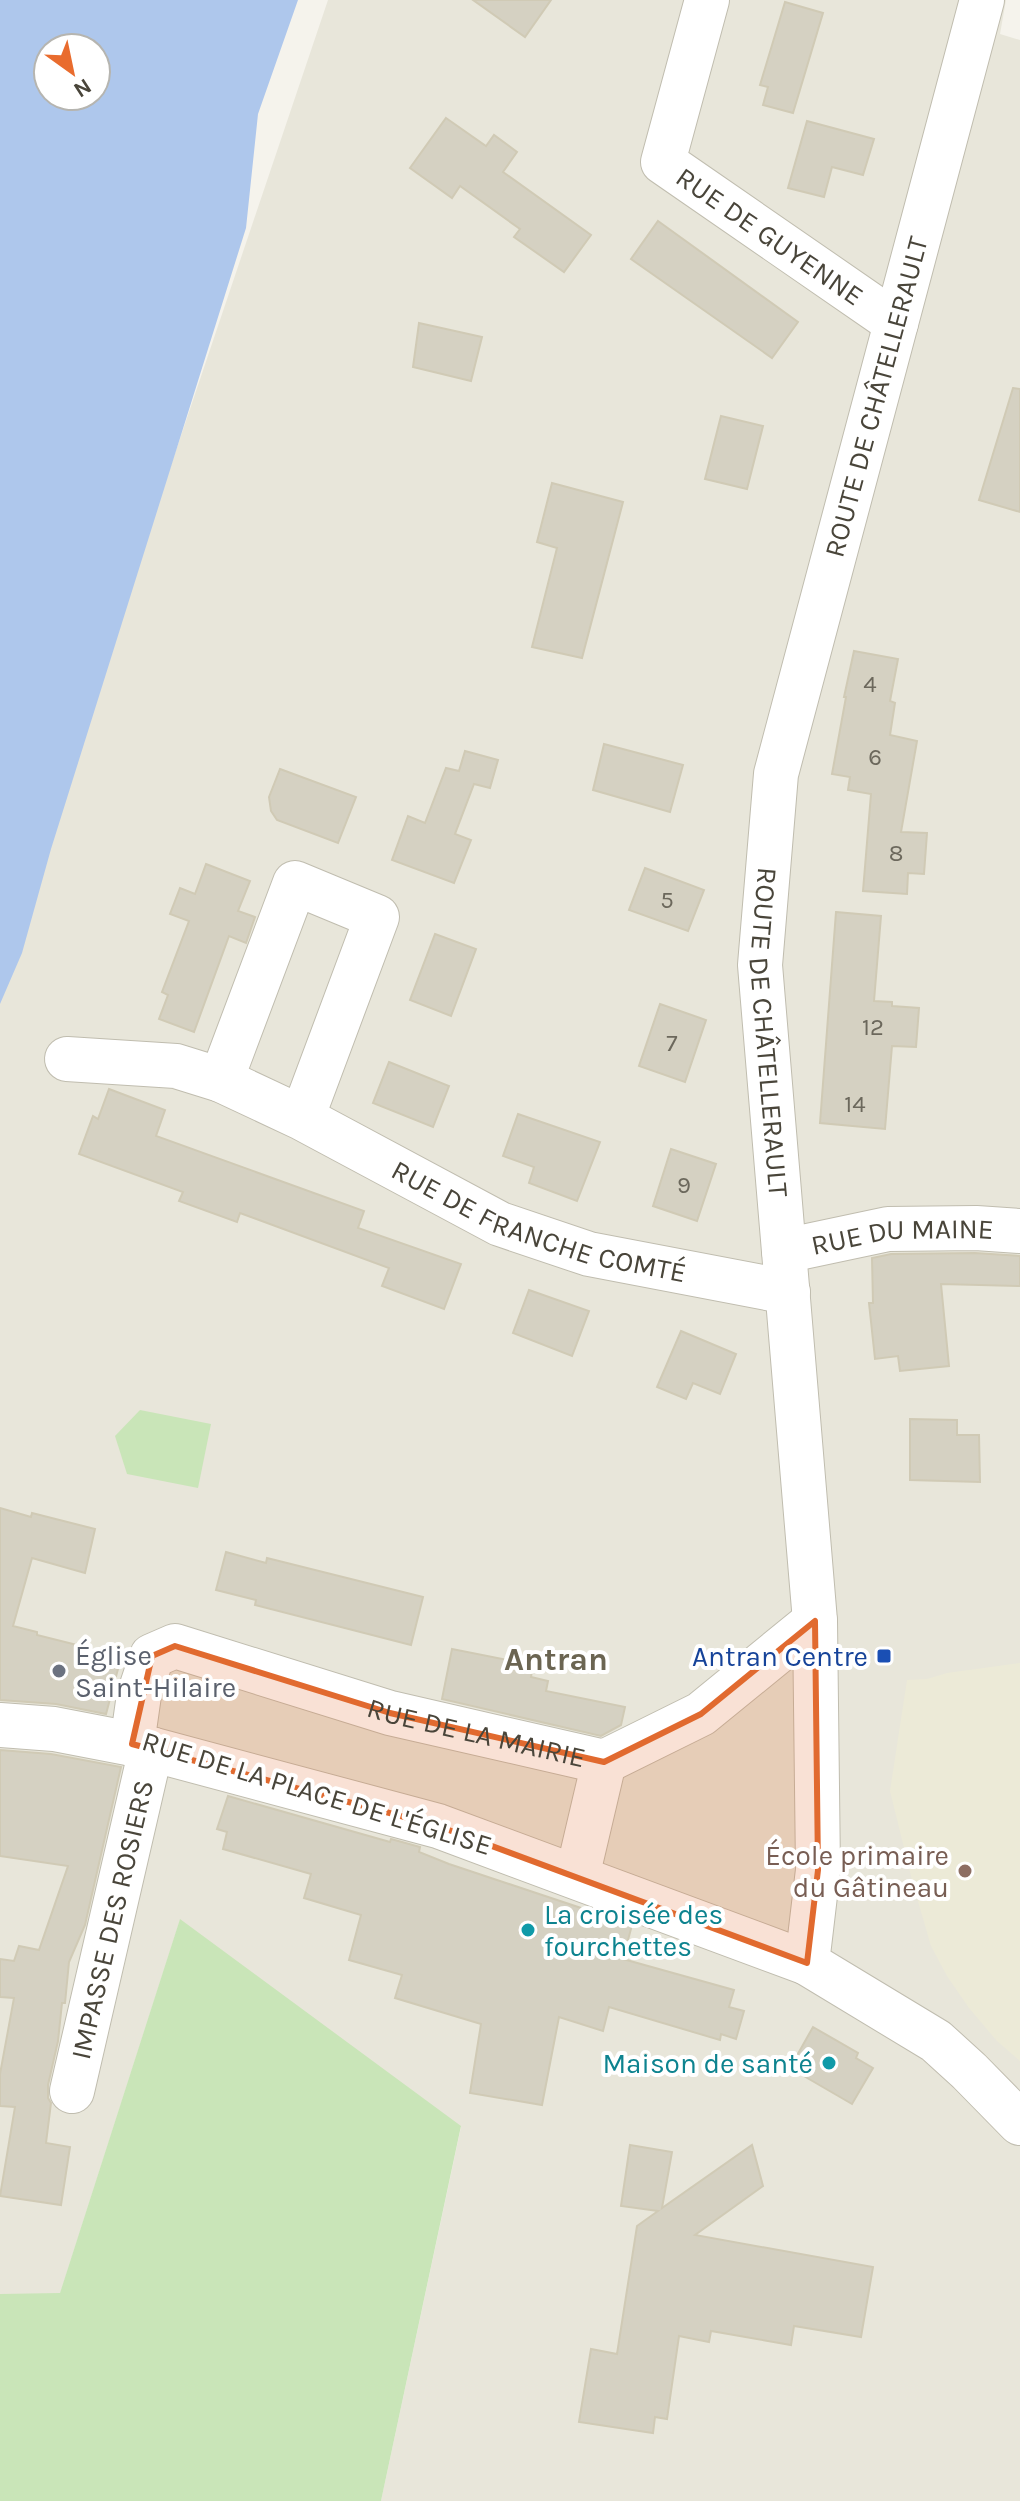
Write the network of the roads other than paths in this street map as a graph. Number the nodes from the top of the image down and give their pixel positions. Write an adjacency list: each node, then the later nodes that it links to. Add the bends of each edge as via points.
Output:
1 (707, 0): 3 (street, RUE DE GUYENNE, via 663,162)
2 (982, 0): 3 (street, ROUTE DE CHÂTELLERAULT)
3 (896, 323): 8 (street, ROUTE DE CHÂTELLERAULT, via 776,774 760,965)
4 (67, 1059): 5 (street, RUE DE FRANCHE COMTÉ, via 176,1066)
5 (221, 1080): 6 (street, RUE DE FRANCHE COMTÉ); 6 (street, via 295,883 377,917)
6 (302, 1118): 8 (street, RUE DE FRANCHE COMTÉ, via 500,1224 589,1254)
7 (1020, 1231): 8 (street, RUE DU MAINE, via 888,1229)
8 (786, 1272): 9 (street, ROUTE DE CHÂTELLERAULT)
9 (815, 1621): 13 (street, RUE DE LA MAIRIE, via 701,1714); 15 (street, ROUTE DE CHÂTELLERAULT, via 818,1870)
10 (152, 1656): 12 (street, RUE DE LA PLACE DE L'ÉGLISE, via 139,1695); 13 (street, RUE DE LA MAIRIE, via 175,1646 390,1713)
11 (0, 1725): 12 (street)
12 (141, 1746): 14 (street, RUE DE LA PLACE DE L'ÉGLISE, via 438,1826); 16 (street, IMPASSE DES ROSIERS)
13 (604, 1762): 14 (street)
14 (577, 1877): 15 (street, RUE DE LA PLACE DE L'ÉGLISE)
15 (807, 1963): 17 (street, via 936,2041)
16 (72, 2091)
17 (1020, 2123)

